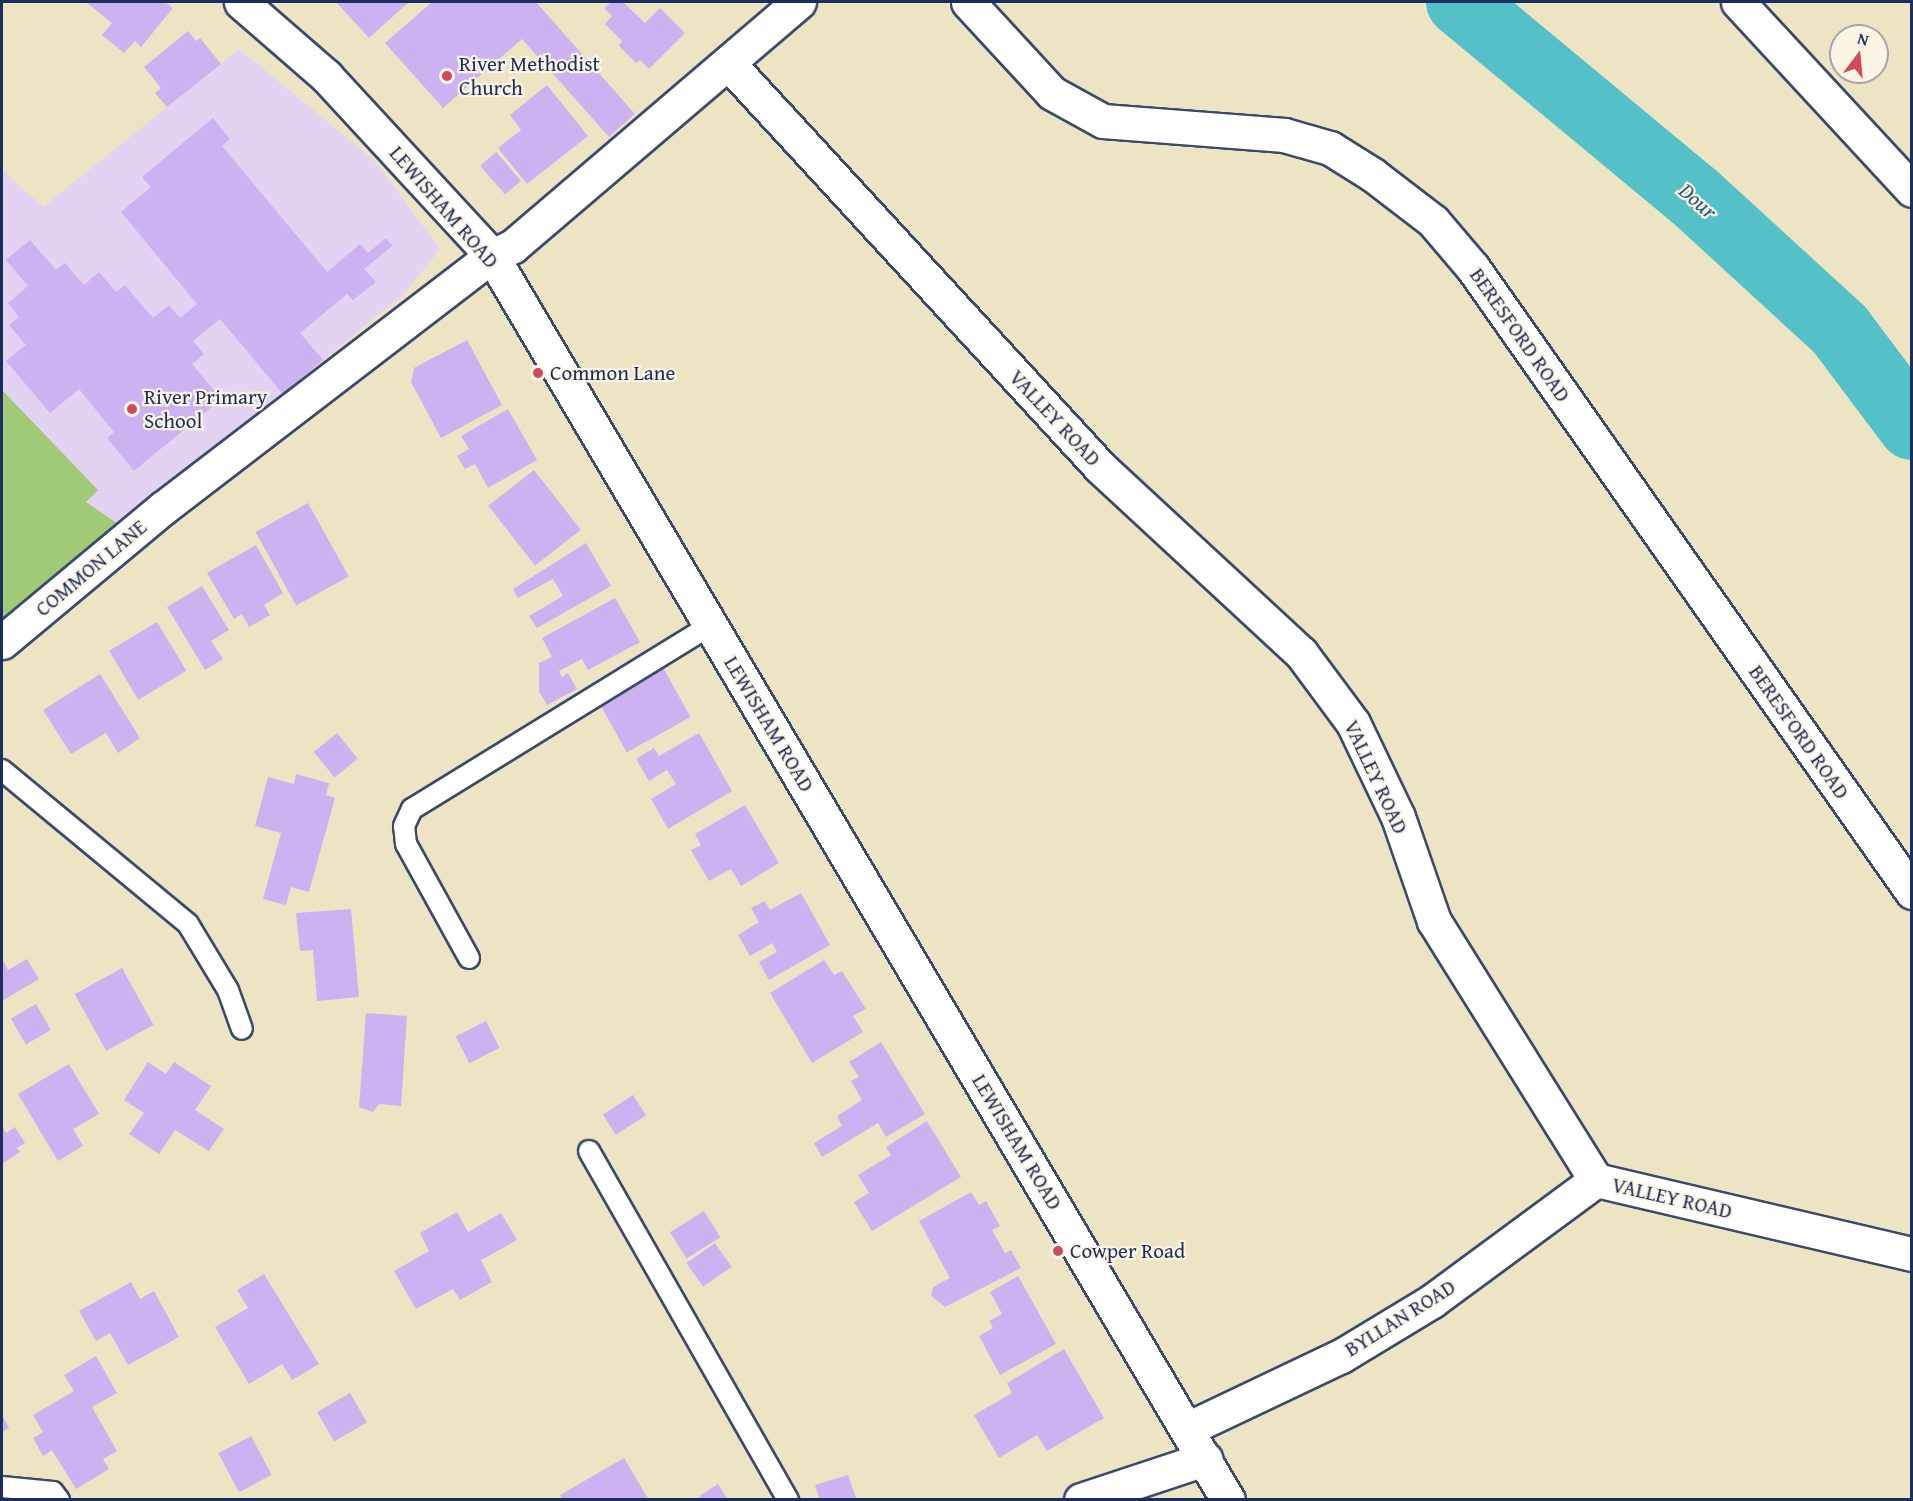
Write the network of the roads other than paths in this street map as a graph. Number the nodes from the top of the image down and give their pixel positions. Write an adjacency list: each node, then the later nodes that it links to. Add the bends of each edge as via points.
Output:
1 (241, 2): 7 (street, LEWISHAM ROAD, via 326,76)
2 (800, 2): 5 (street, COMMON LANE)
3 (968, 2): 11 (street, BERESFORD ROAD, via 1052,93 1103,121 1284,135 1330,148 1433,221 1473,268)
4 (1738, 2): 6 (street)
5 (730, 65): 7 (street, COMMON LANE, via 513,246); 15 (street, VALLEY ROAD, via 1100,467 1301,652 1353,723 1398,817 1434,921)
6 (1911, 190)
7 (492, 256): 8 (street, LEWISHAM ROAD); 9 (street, COMMON LANE, via 163,508)
8 (711, 625): 12 (lane, via 411,809 404,825 406,844); 17 (street, LEWISHAM ROAD)
9 (2, 642)
10 (2, 770): 13 (lane, via 188,924 228,990)
11 (1911, 892)
12 (469, 958)
13 (242, 1029)
14 (589, 1151): 21 (lane)
15 (1596, 1180): 16 (street, VALLEY ROAD); 17 (street, BYLLAN ROAD, via 1422,1307 1341,1356)
16 (1911, 1254)
17 (1187, 1429): 18 (street, LEWISHAM ROAD)
18 (1205, 1459): 22 (street); 23 (street, LEWISHAM ROAD)
19 (2, 1487): 20 (lane, via 53,1492)
20 (59, 1500)
21 (788, 1500)
22 (1081, 1500)
23 (1228, 1500)

